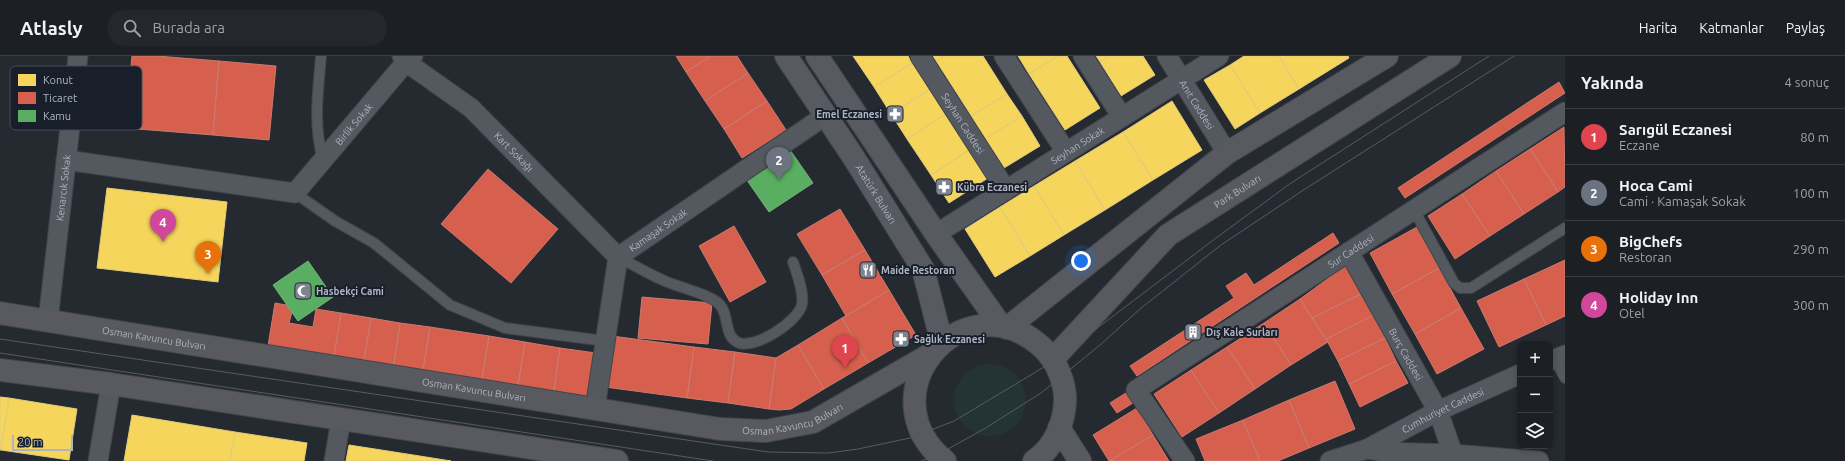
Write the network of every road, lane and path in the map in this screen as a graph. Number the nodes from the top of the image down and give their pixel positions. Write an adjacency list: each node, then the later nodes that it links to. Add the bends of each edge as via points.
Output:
1 (78, 56): 13 (street, Kenarcık Sokak)
2 (321, 56): 22 (lane, via 316,122)
3 (786, 56): 16 (main road, Atatürk Bulvarı)
4 (817, 56): 27 (main road)
5 (920, 56): 23 (street, Seyhan Caddesi)
6 (1004, 56): 19 (street)
7 (1083, 56): 17 (street)
8 (1167, 56): 14 (street, Anıt Caddesi)
9 (1219, 56): 14 (street, Seyhan Sokak)
10 (1386, 56): 20 (highway)
11 (1450, 56): 37 (highway, Park Bulvarı, via 1168,235)
12 (407, 58): 22 (street, Birlik Sokak); 29 (street, Kart Sokağı, via 471,108)
13 (77, 66)
14 (1181, 79): 17 (street, Seyhan Sokak); 20 (street, Anıt Caddesi)
15 (1565, 112): 25 (street, Sur Caddesi)
16 (826, 115): 29 (street, Kamaşak Sokak); 35 (main road, Atatürk Bulvarı, via 923,269)
17 (1122, 117): 19 (street, Seyhan Sokak)
18 (69, 130): 21 (street, Kenarcık Sokak)
19 (1066, 152): 23 (street, Seyhan Sokak)
20 (1228, 153): 33 (highway)
21 (66, 160): 24 (street); 32 (street, Kenarcık Sokak)
22 (323, 160): 24 (street, Birlik Sokak)
23 (1006, 190): 27 (street, Seyhan Sokak)
24 (295, 193): 34 (lane, via 374,243 450,305 505,328)
25 (1414, 210): 26 (lane, via 1454,284 1465,289 1471,288); 28 (street, Sur Caddesi)
26 (1565, 228)
27 (936, 234): 33 (main road)
28 (1349, 252): 43 (street, Burç Caddesi); 55 (street, Sur Caddesi, via 1136,390)
29 (618, 257): 30 (lane, via 664,281 713,298 724,309 730,336 744,344 758,341 790,323 800,312 802,294); 34 (street)
30 (793, 262)
31 (0, 313): 32 (highway, Osman Kavuncu Bulvarı)
32 (48, 321): 42 (highway, Osman Kavuncu Bulvarı)
33 (1004, 327): 35 (highway, Osman Kavuncu Bulvarı, via 985,325 970,328 955,334); 37 (highway, via 1030,337)
34 (605, 342): 42 (street)
35 (936, 348): 42 (highway, Osman Kavuncu Bulvarı, via 813,422 766,431 720,429); 52 (highway, via 922,367 917,382 914,397 915,413 926,442)
36 (1557, 358): 40 (lane)
37 (1053, 359): 45 (highway, via 1064,388 1065,404)
38 (0, 370): 41 (highway)
39 (1517, 375): 43 (street, Cumhuriyet Caddesi)
40 (1565, 378)
41 (111, 384): 44 (highway); 49 (street)
42 (595, 409)
43 (1438, 411): 46 (street, Cumhuriyet Caddesi); 48 (street, Burç Caddesi)
44 (342, 419): 47 (highway); 50 (street)
45 (1059, 428): 53 (highway, via 1049,447); 54 (main road)
46 (1367, 449): 48 (street); 56 (street, Cumhuriyet Caddesi)
47 (549, 455): 51 (highway)
48 (1452, 458): 57 (street)
49 (98, 461)
50 (334, 461)
51 (617, 461)
52 (945, 461)
53 (1034, 461)
54 (1080, 461)
55 (1185, 461)
56 (1330, 461)
57 (1528, 461)

